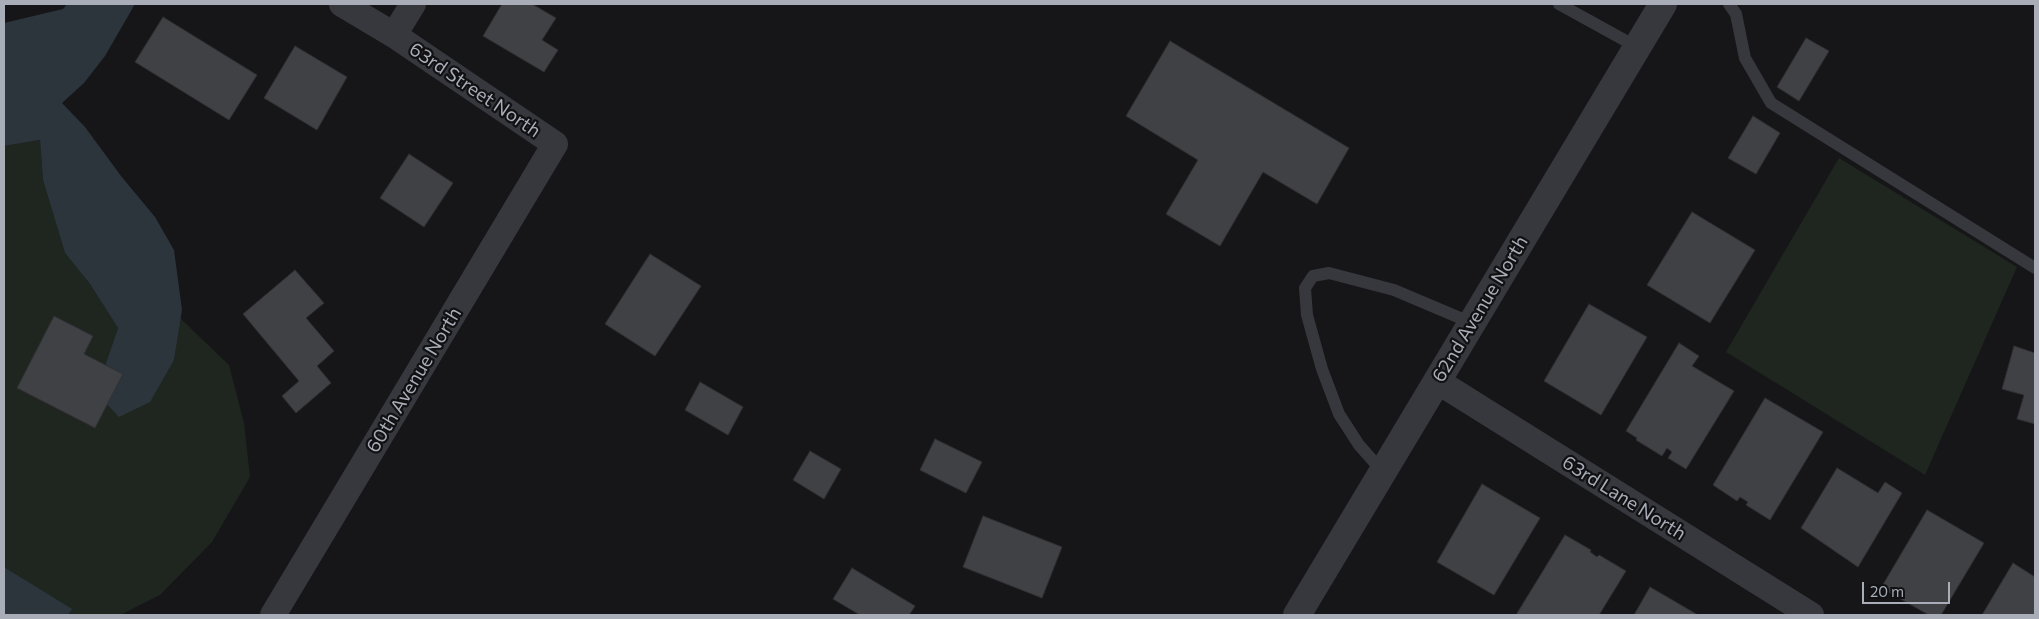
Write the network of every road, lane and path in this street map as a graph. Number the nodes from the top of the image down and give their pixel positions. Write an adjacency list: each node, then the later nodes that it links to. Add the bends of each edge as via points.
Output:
1 (342, 4): 6 (street, 63rd Street North)
2 (413, 4): 6 (street)
3 (1559, 4): 7 (lane)
4 (1663, 4): 7 (street, 62nd Avenue North)
5 (1729, 4): 9 (lane, via 1736,14 1745,58 1771,103)
6 (394, 35): 8 (street, 63rd Street North)
7 (1637, 47): 10 (street, 62nd Avenue North)
8 (555, 144): 14 (street, 60th Avenue North)
9 (2035, 268)
10 (1472, 323): 11 (street, 62nd Avenue North); 12 (lane, via 1394,290 1329,273 1313,276 1305,288 1310,324 1322,369 1339,414)
11 (1436, 381): 12 (street, 62nd Avenue North); 15 (street, 63rd Lane North)
12 (1383, 472): 13 (street, 62nd Avenue North)
13 (1304, 613)
14 (273, 615)
15 (1811, 615)

